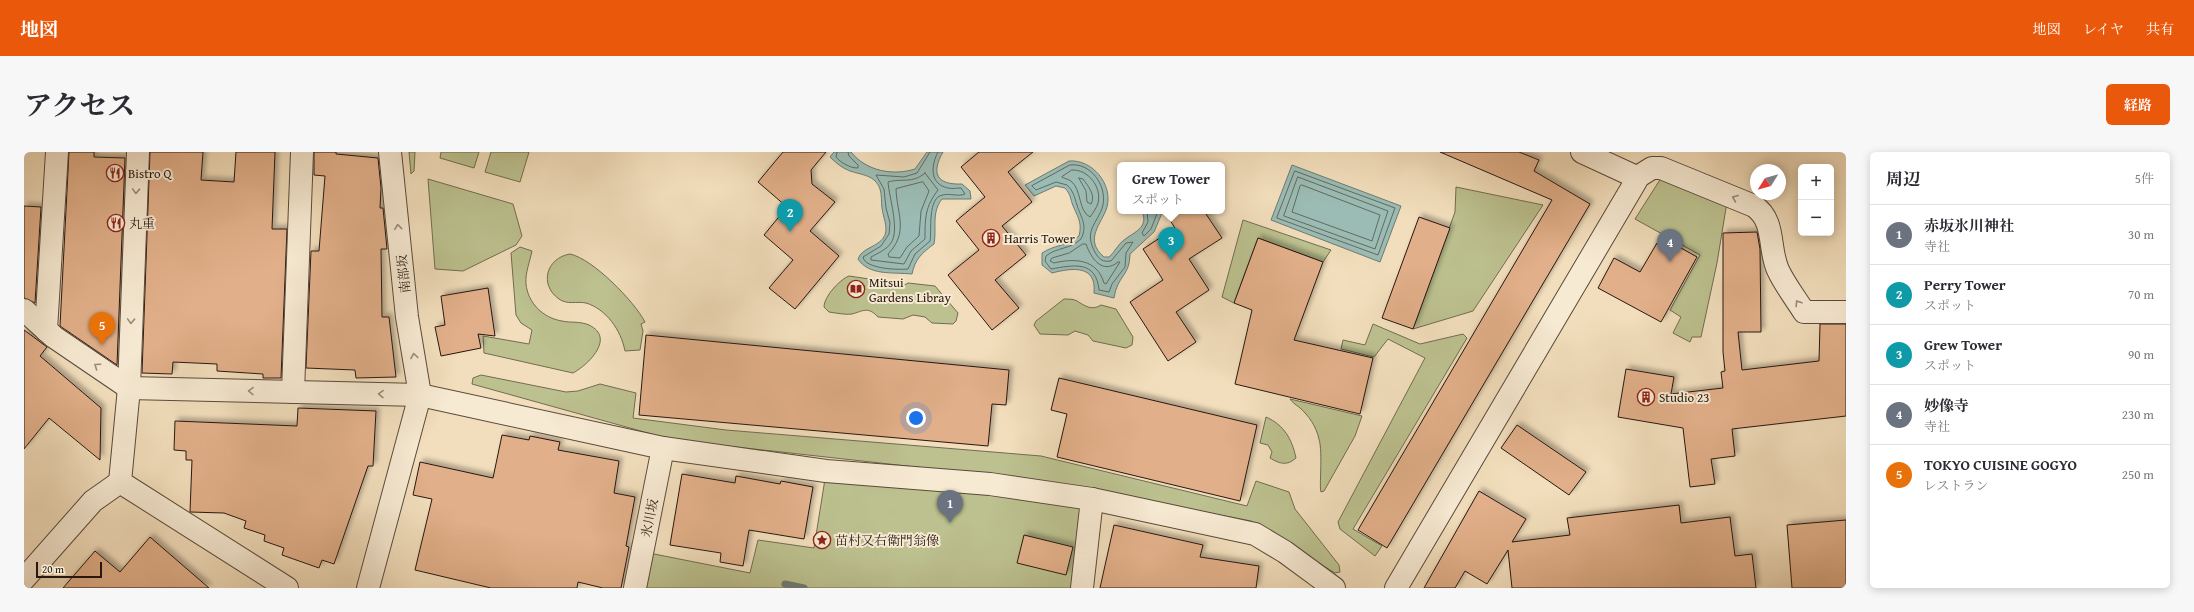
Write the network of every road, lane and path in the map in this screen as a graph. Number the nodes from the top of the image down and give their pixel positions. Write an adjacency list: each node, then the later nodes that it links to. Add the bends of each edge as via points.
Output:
1 (57, 152): 9 (street)
2 (138, 152): 10 (street, one-way to 10)
3 (302, 152): 11 (street)
4 (390, 152): 12 (street, 南部坂, one-way to 4, via 407,316)
5 (1582, 152): 6 (street)
6 (1636, 178): 8 (street, one-way to 6, via 1804,312 1777,269 1767,220 1762,211 1661,168 1652,168); 22 (street)
7 (24, 310): 9 (street)
8 (1846, 312)
9 (46, 330): 10 (street, one-way to 9)
10 (129, 388): 11 (street, one-way to 10); 14 (street)
11 (294, 392): 12 (street, one-way to 11)
12 (420, 395): 13 (street); 18 (street)
13 (663, 448): 15 (street, via 826,471 990,484); 19 (street, 氷川坂)
14 (120, 482): 16 (street, via 93,501); 17 (street)
15 (1092, 500): 20 (street); 21 (street, via 1255,534 1285,552)
16 (24, 579)
17 (287, 588)
18 (368, 588)
19 (635, 588)
20 (1082, 588)
21 (1334, 588)
22 (1396, 588)

